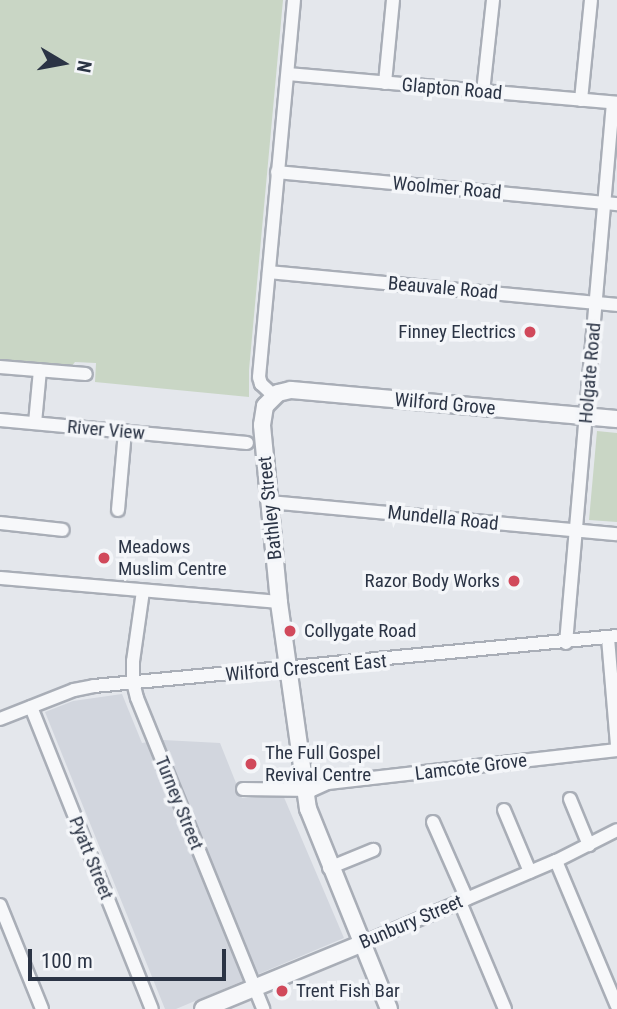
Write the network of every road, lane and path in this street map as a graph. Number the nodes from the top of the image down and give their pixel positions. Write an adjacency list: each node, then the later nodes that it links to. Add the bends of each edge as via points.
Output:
1 (294, 0): 5 (street)
2 (393, 0): 6 (street)
3 (492, 0): 7 (street)
4 (591, 0): 8 (street)
5 (288, 74): 6 (street, Glapton Road); 10 (street)
6 (385, 82): 7 (street, Glapton Road)
7 (483, 92): 8 (street, Glapton Road)
8 (581, 100): 9 (street, Glapton Road)
9 (615, 103): 11 (street, Holgate Road)
10 (277, 172): 11 (street, Woolmer Road); 12 (street)
11 (612, 203): 13 (street, Holgate Road)
12 (269, 272): 13 (street, Beauvale Road); 18 (street, via 259,377)
13 (596, 303): 14 (street, Beauvale Road); 19 (street, Holgate Road)
14 (617, 305)
15 (0, 367): 16 (street)
16 (40, 370): 17 (street); 22 (street)
17 (86, 374)
18 (274, 396): 19 (street, Wilford Grove, via 291,390); 25 (street, Bathley Street, via 265,406 262,425)
19 (587, 416): 20 (street, Wilford Grove); 29 (street, Holgate Road)
20 (617, 419)
21 (0, 420): 22 (street, River View)
22 (35, 423): 23 (street, River View)
23 (125, 431): 24 (street, River View); 26 (street)
24 (247, 443)
25 (270, 502): 29 (street, Mundella Road); 33 (street, Bathley Street)
26 (118, 510)
27 (0, 523): 28 (street)
28 (63, 530)
29 (575, 531): 30 (street, Mundella Road); 35 (street, Holgate Road)
30 (617, 534)
31 (0, 578): 32 (street)
32 (143, 591): 33 (street); 37 (street, Turney Street)
33 (279, 602): 36 (street, Bathley Street)
34 (613, 637): 35 (street, Wilford Crescent East); 40 (street)
35 (566, 643): 36 (street, Wilford Crescent East)
36 (287, 670): 37 (street, Wilford Crescent East); 42 (street, Bathley Street)
37 (133, 682): 38 (street, Wilford Crescent East, via 74,690); 55 (street, Turney Street)
38 (31, 707): 39 (street, Wilford Crescent East); 58 (street, Pyatt Street)
39 (0, 719)
40 (617, 748): 42 (street, Lamcote Grove, via 328,783)
41 (243, 789): 42 (street, Lamcote Grove)
42 (305, 790): 50 (street, Bathley Street)
43 (570, 799): 47 (street)
44 (504, 810): 51 (street)
45 (433, 822): 52 (street)
46 (617, 830): 47 (street, Bunbury Street)
47 (589, 845): 49 (street, Bunbury Street)
48 (373, 849): 50 (street)
49 (556, 861): 51 (street, Bunbury Street); 56 (street)
50 (329, 868): 54 (street, Bathley Street)
51 (530, 872): 52 (street, Bunbury Street)
52 (463, 900): 54 (street, Bunbury Street); 62 (street)
53 (0, 905): 57 (street)
54 (361, 944): 55 (street, Bunbury Street); 61 (street, Bathley Street)
55 (254, 986): 59 (street, Bunbury Street); 60 (street, Turney Street)
56 (617, 1006)
57 (42, 1009)
58 (152, 1009)
59 (203, 1009)
60 (263, 1009)
61 (389, 1009)
62 (505, 1009)

